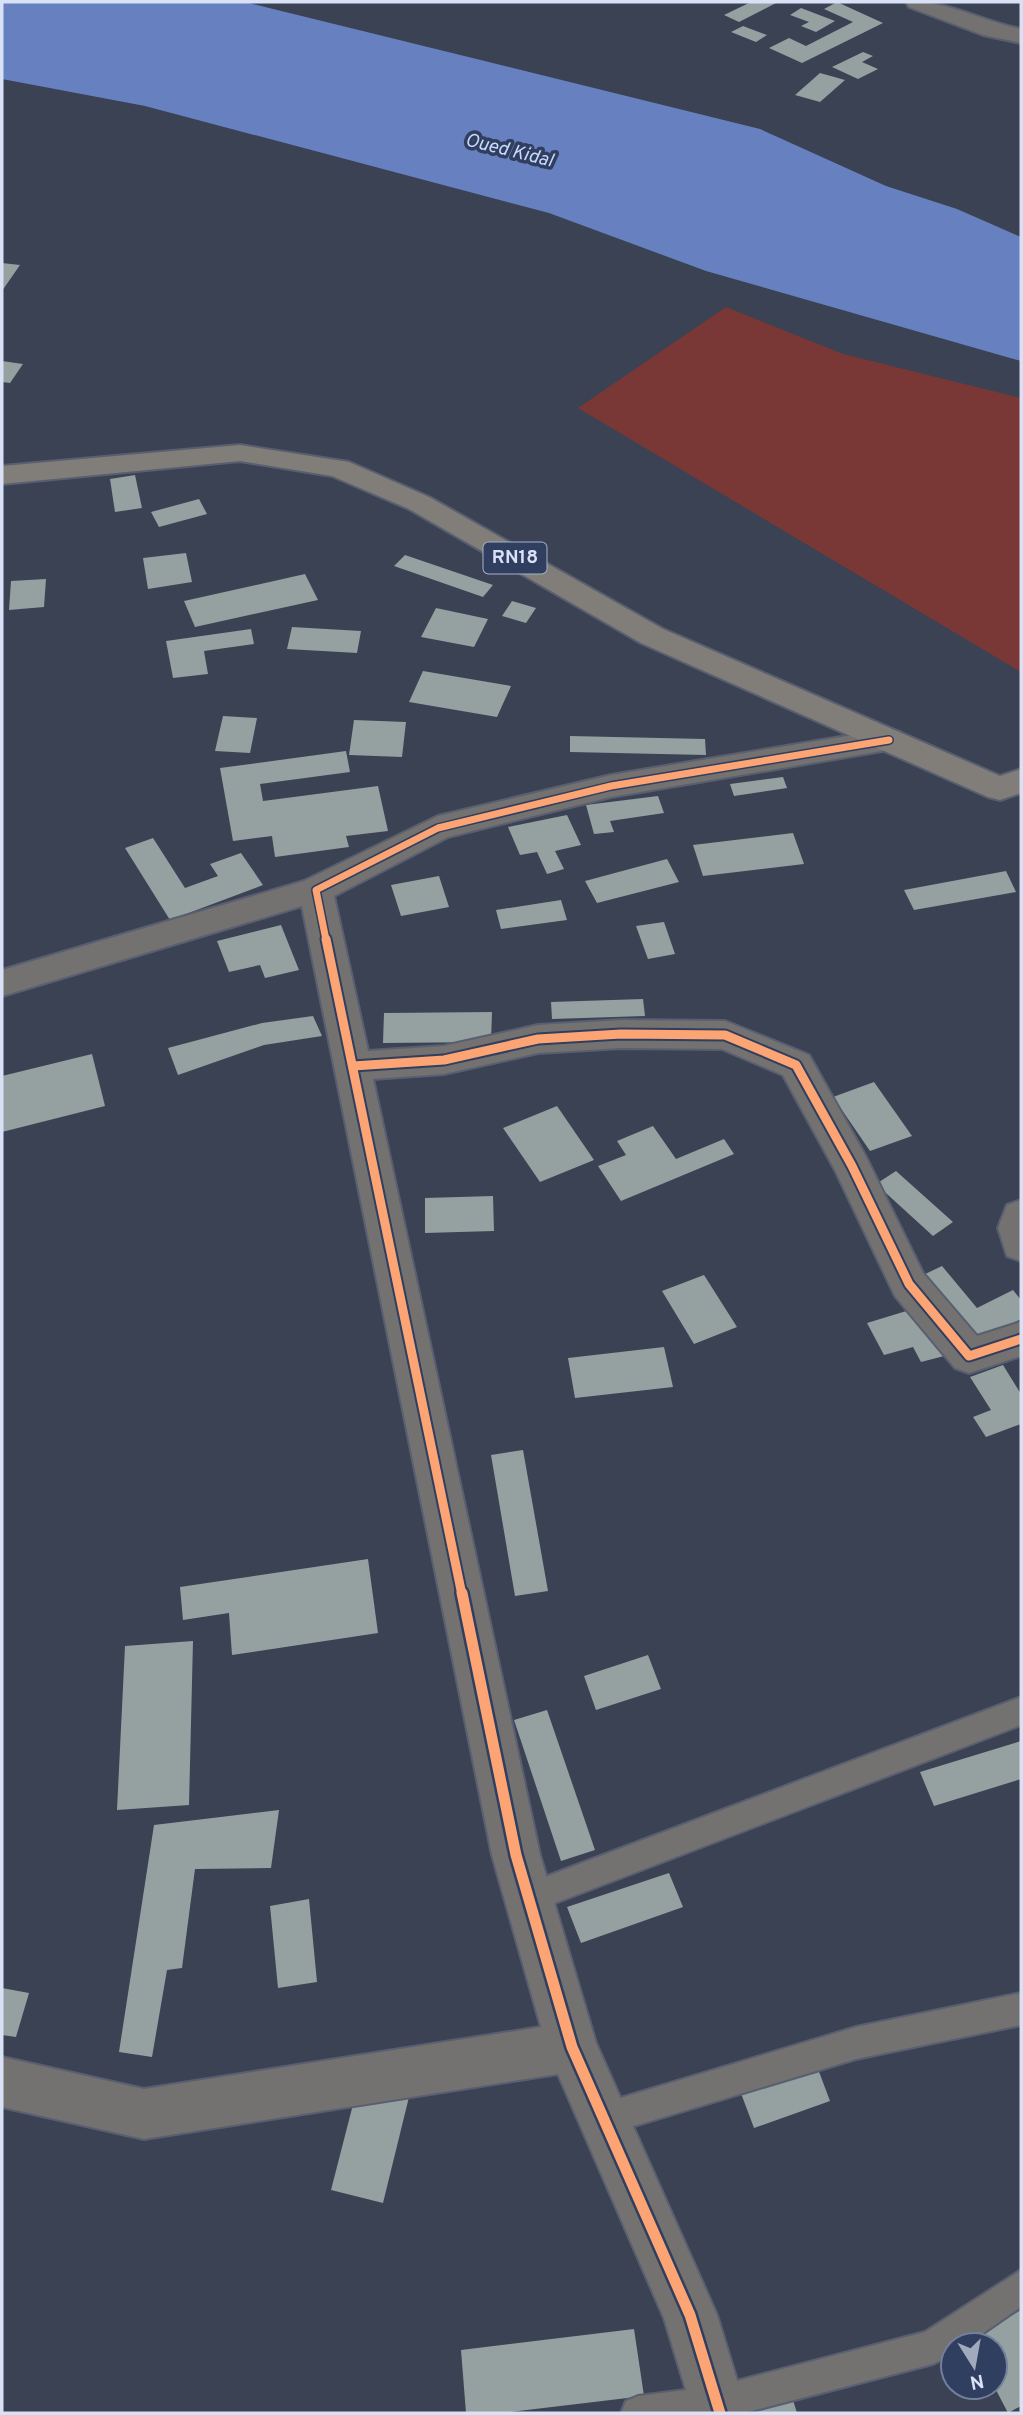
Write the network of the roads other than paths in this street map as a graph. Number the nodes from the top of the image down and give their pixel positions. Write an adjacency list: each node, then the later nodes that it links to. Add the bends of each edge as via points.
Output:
1 (917, 2): 2 (street, via 991,30)
2 (1021, 36)
3 (2, 475): 4 (main road, RN18, via 240,453 339,468 419,503 652,636)
4 (889, 740): 5 (main road, RN18, via 1000,789); 6 (street, via 611,786 438,828)
5 (1021, 780)
6 (316, 890): 7 (street); 8 (street)
7 (2, 983)
8 (353, 1066): 11 (street, via 444,1060 538,1039 725,1035 796,1065 909,1284 969,1356); 13 (street, via 516,1855)
9 (1021, 1216): 10 (street, via 1017,1228)
10 (1021, 1245)
11 (1021, 1339)
12 (1021, 1711): 13 (lane)
13 (529, 1898): 15 (street)
14 (1021, 2009): 17 (lane, via 856,2043)
15 (572, 2047): 16 (street, via 144,2114); 17 (street)
16 (2, 2082)
17 (604, 2119): 19 (street, via 690,2315)
18 (1021, 2287): 19 (lane, via 933,2347)
19 (719, 2408): 20 (lane)
20 (638, 2413)

